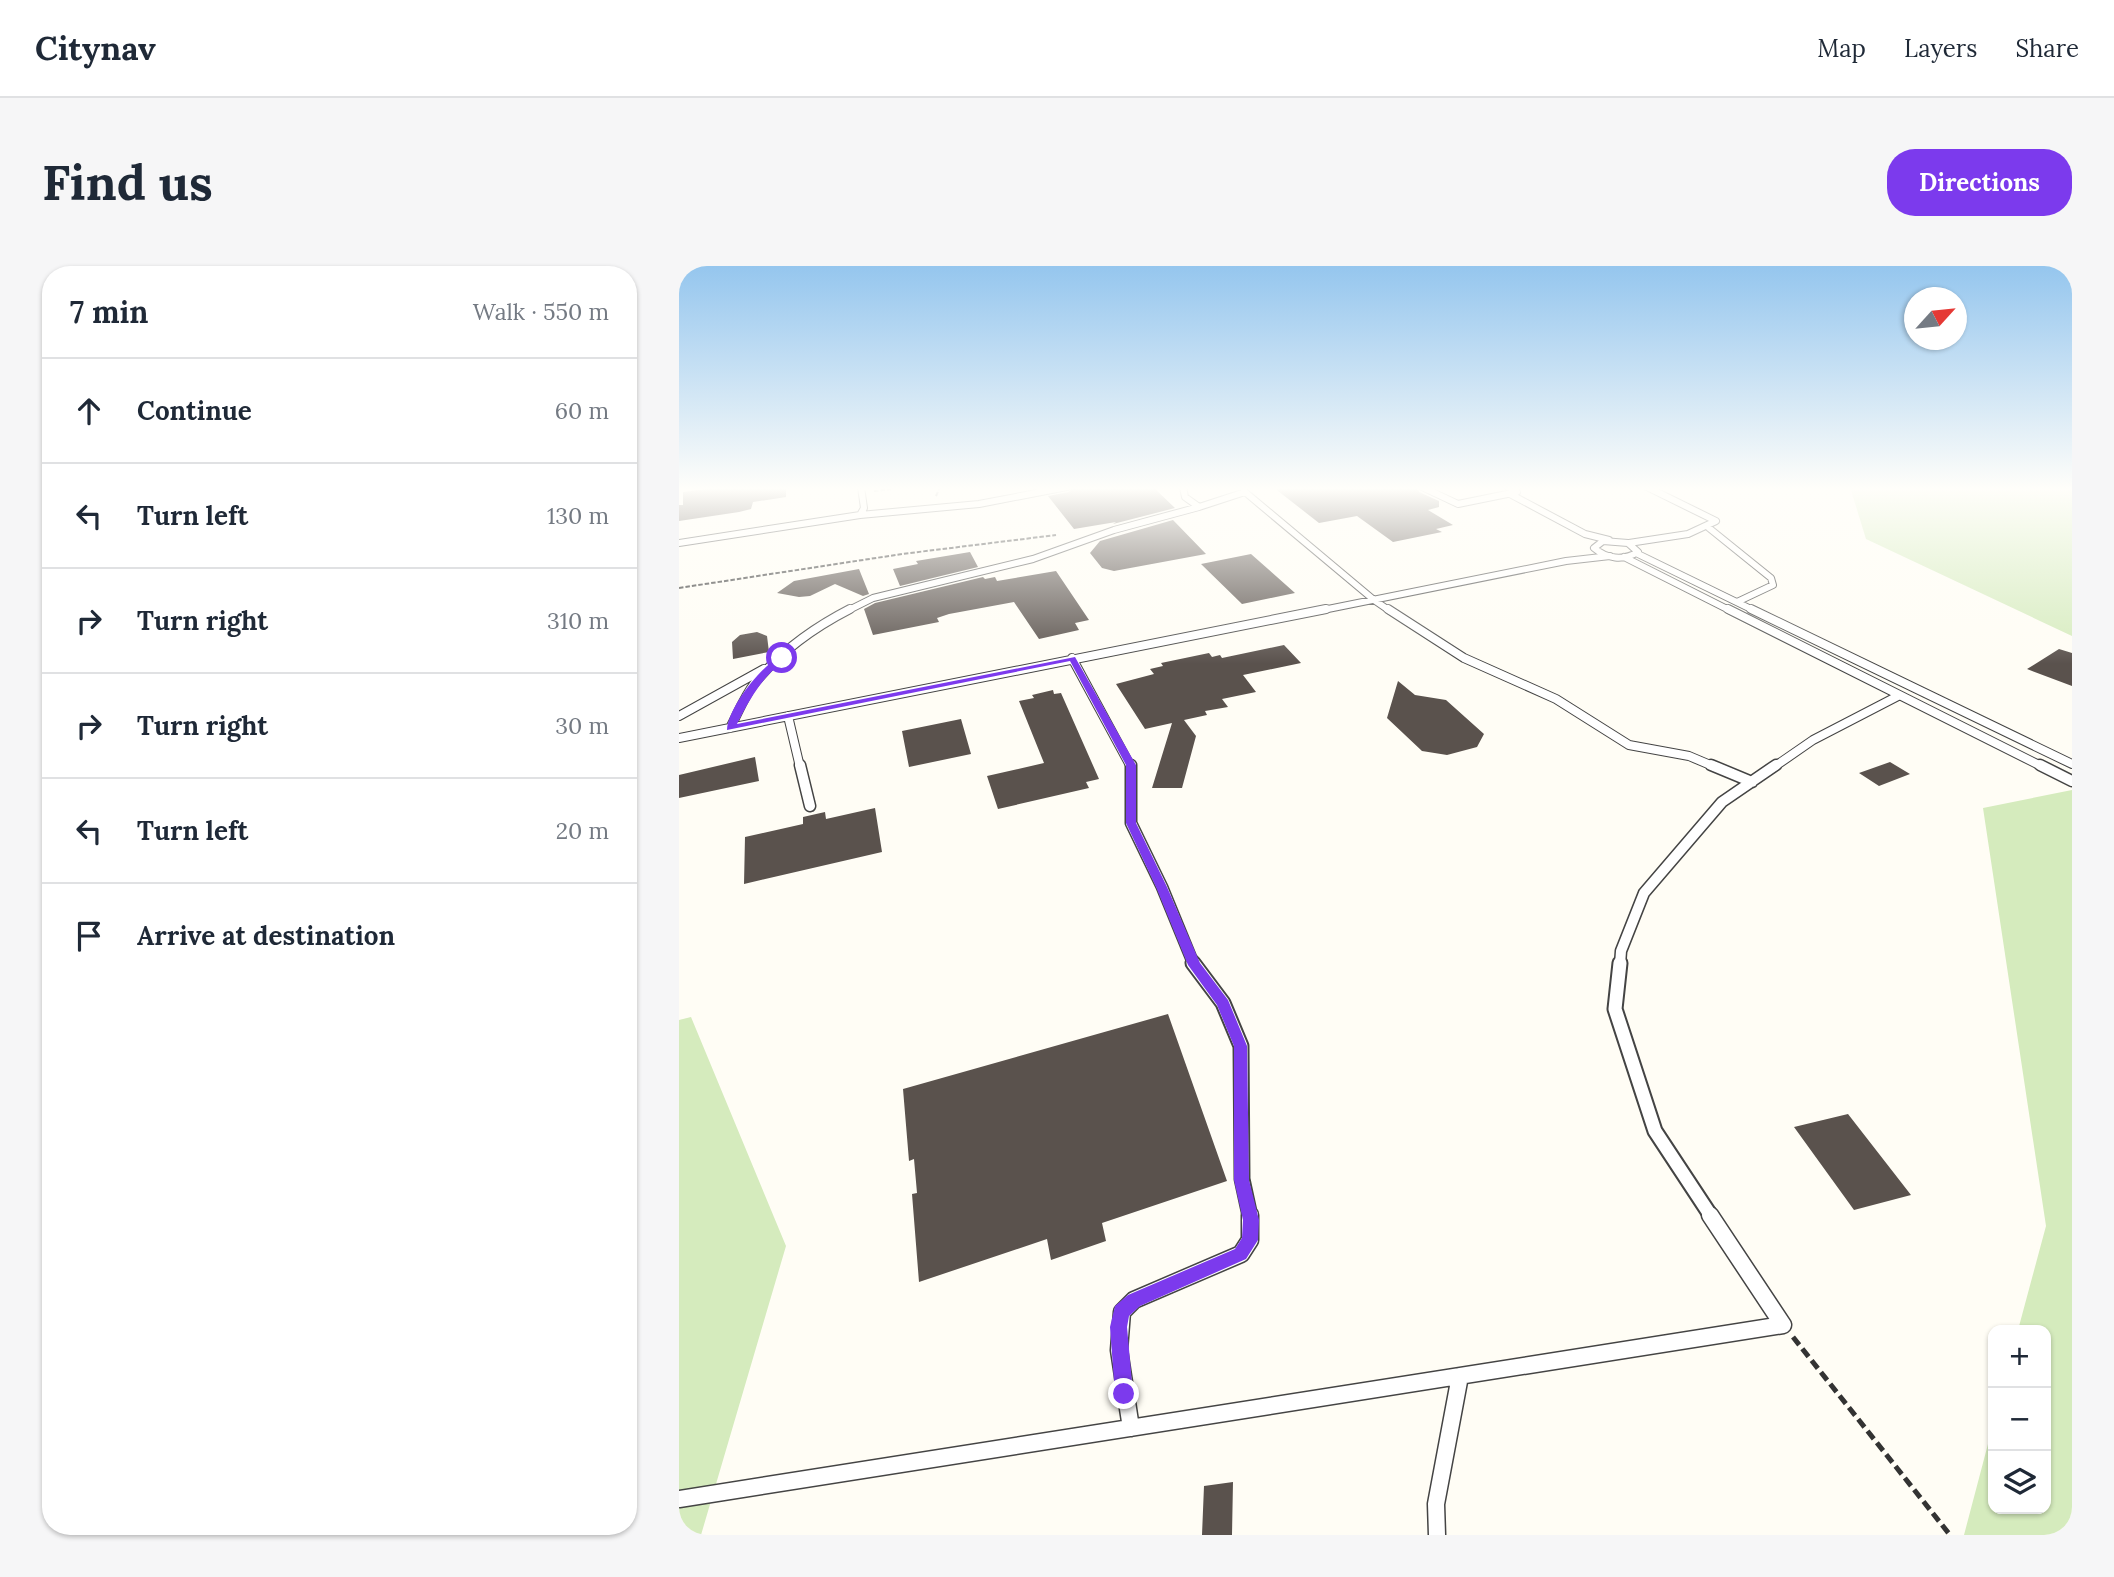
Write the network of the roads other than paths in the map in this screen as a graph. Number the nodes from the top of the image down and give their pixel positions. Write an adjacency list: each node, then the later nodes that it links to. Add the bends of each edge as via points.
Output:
1 (1069, 546): 14 (lane, via 849,606)
2 (1310, 546): 11 (lane)
3 (1632, 546): 7 (lane)
4 (1647, 546): 7 (lane)
5 (1732, 546): 12 (lane, via 1771,578 1773,585)
6 (1594, 547): 8 (lane); 10 (lane)
7 (1637, 552): 9 (lane); 12 (lane)
8 (1610, 556): 9 (lane); 10 (lane)
9 (1624, 557): 15 (lane)
10 (1566, 561): 11 (lane)
11 (1374, 600): 13 (lane); 22 (lane, via 1464,658 1556,699 1629,745 1689,756)
12 (1737, 602): 20 (lane)
13 (1072, 658): 17 (lane); 25 (lane, via 1131,765 1131,823 1194,965 1223,1003 1241,1046 1242,1180 1251,1220 1250,1240 1241,1254 1134,1300 1121,1312 1118,1327)
14 (770, 666): 16 (lane); 18 (lane, via 752,687)
15 (1898, 696): 21 (lane); 22 (lane, via 1813,740)
16 (679, 716)
17 (788, 716): 18 (lane); 23 (lane)
18 (730, 728): 19 (lane)
19 (679, 738)
20 (2072, 764)
21 (2072, 781)
22 (1752, 782): 24 (lane, via 1722,802 1644,892 1621,951 1615,1009 1655,1131 1783,1325)
23 (810, 807)
24 (1460, 1376): 25 (lane); 27 (lane, via 1436,1504)
25 (1131, 1427): 26 (lane)
26 (679, 1499)
27 (1437, 1535)

